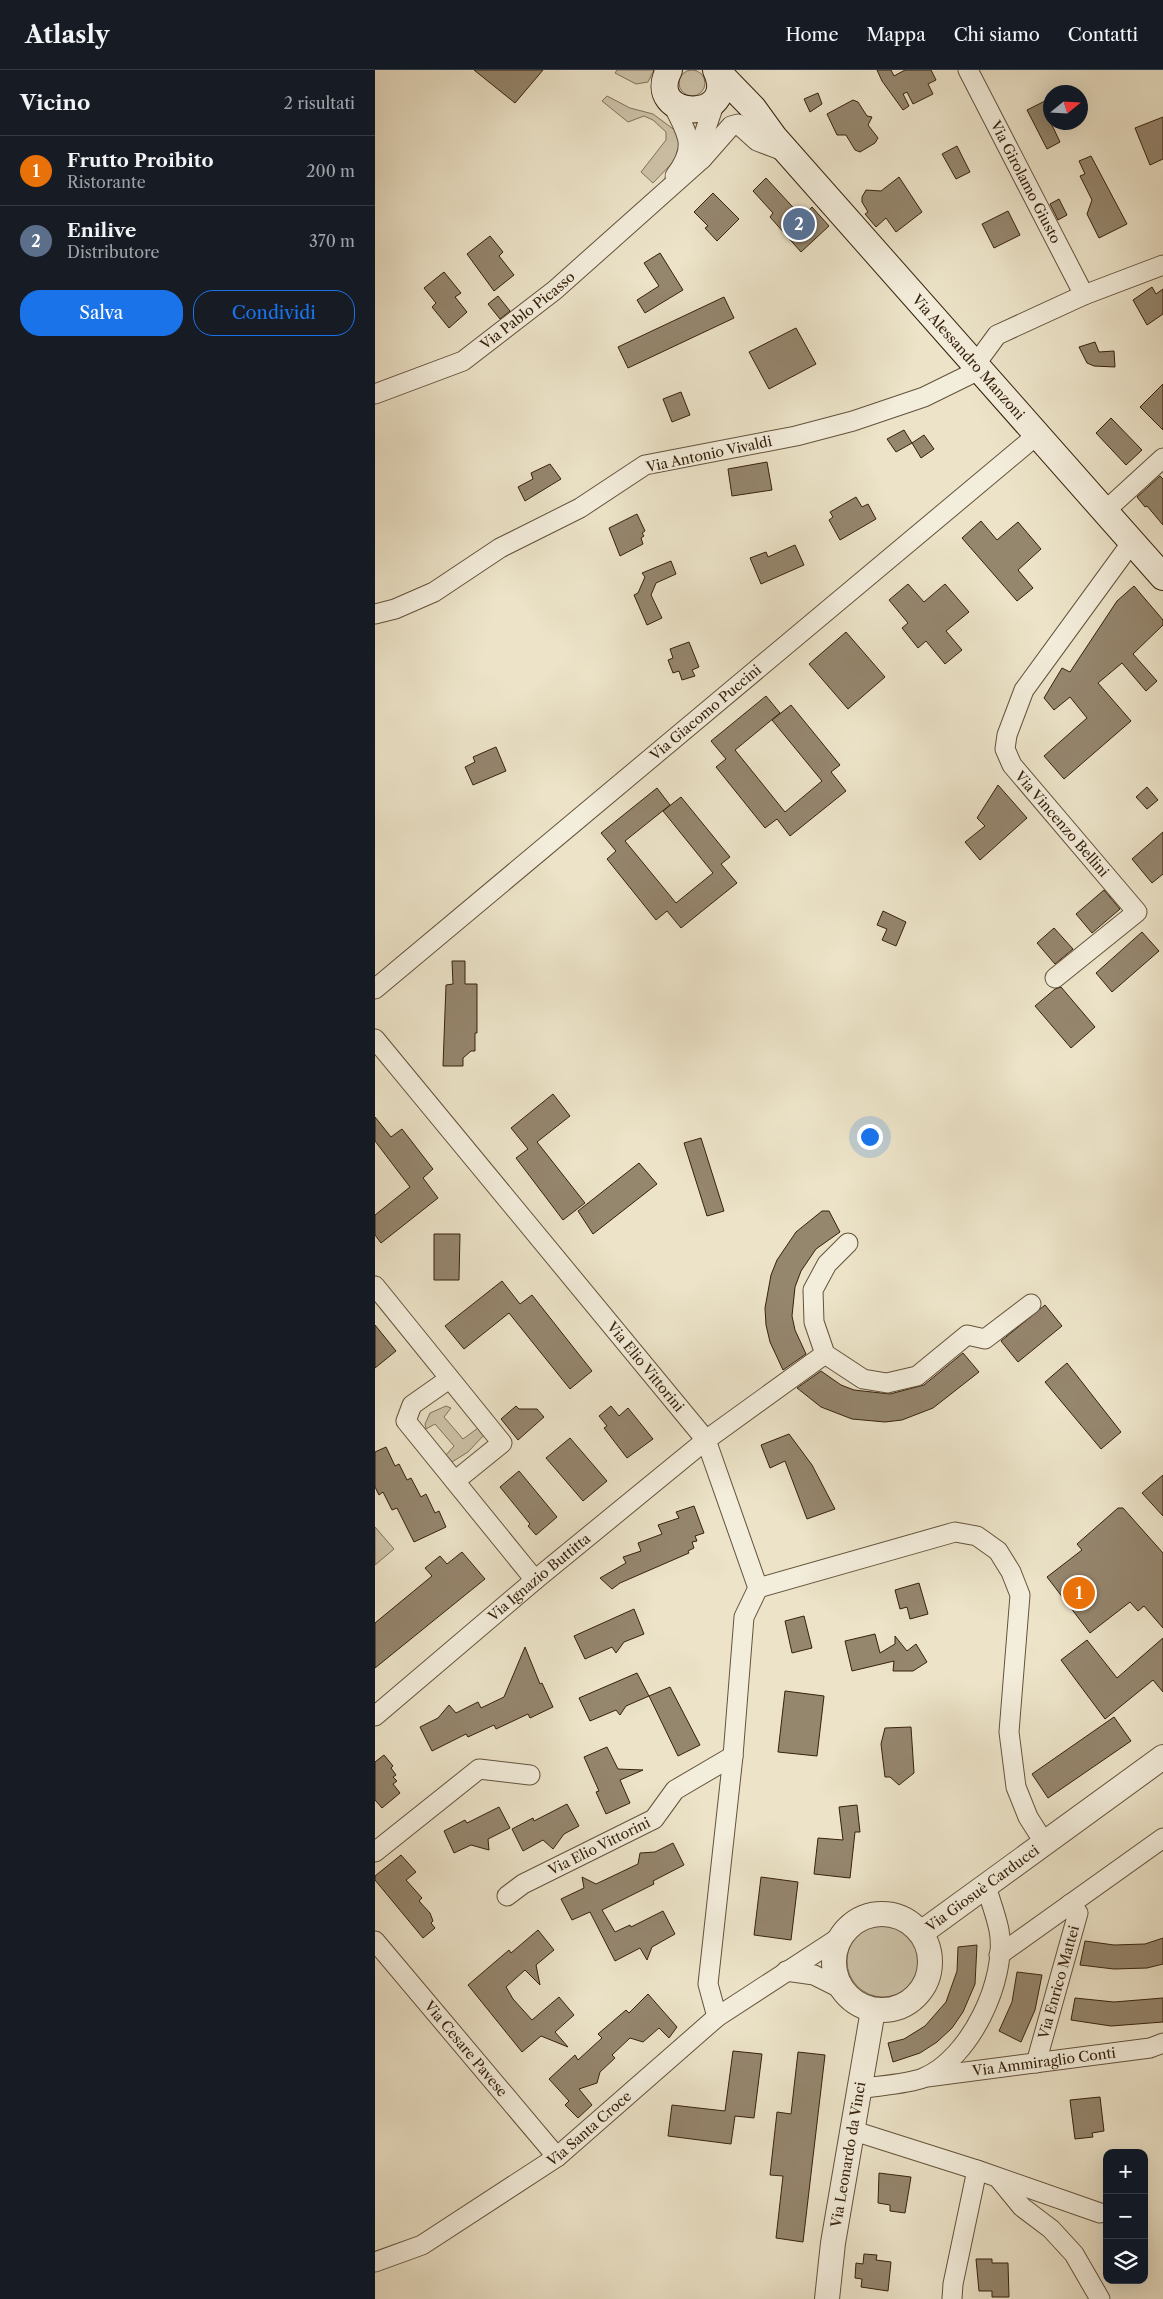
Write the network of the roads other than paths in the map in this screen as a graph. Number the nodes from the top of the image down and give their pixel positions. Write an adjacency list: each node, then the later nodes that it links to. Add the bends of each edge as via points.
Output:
1 (968, 70): 8 (street, Via Girolamo Giusto)
2 (667, 80): 3 (main road, via 687,110); 6 (street, Via Pablo Picasso, via 690,147 686,160)
3 (713, 91): 4 (main road, Via Alessandro Manzoni, via 726,108 741,112); 4 (main road, Via Alessandro Manzoni, via 753,108); 5 (street)
4 (780, 144): 5 (street, Via Pablo Picasso, via 757,141 738,124 731,126); 9 (main road, Via Alessandro Manzoni)
5 (702, 159): 6 (street, Via Pablo Picasso)
6 (661, 194): 10 (street, Via Pablo Picasso, via 555,290 463,362)
7 (1163, 265): 8 (street)
8 (1084, 295): 9 (street, via 997,335)
9 (977, 368): 11 (main road, Via Alessandro Manzoni); 16 (street, Via Antonio Vivaldi, via 924,397 853,421 795,436 645,465 579,508 500,548 434,592 395,610)
10 (375, 394)
11 (1037, 435): 13 (main road, Via Alessandro Manzoni); 18 (street, Via Giacomo Puccini)
12 (1163, 458): 13 (street)
13 (1105, 511): 14 (main road, Via Alessandro Manzoni)
14 (1132, 542): 15 (main road, Via Alessandro Manzoni); 17 (street, Via Vincenzo Bellini, via 1024,690 1007,735 1005,749 1012,766 1137,912)
15 (1163, 577)
16 (375, 614)
17 (1055, 978)
18 (375, 989)
19 (375, 1040): 25 (street, Via Elio Vittorini)
20 (848, 1243): 23 (street, via 827,1264 813,1290 814,1322)
21 (375, 1286): 24 (street)
22 (1031, 1304): 23 (street, via 985,1339 967,1335 917,1376 887,1383 863,1379)
23 (825, 1354): 25 (street, Via Ignazio Buttitta)
24 (449, 1379): 26 (street, via 412,1405 405,1421); 26 (street, via 502,1443)
25 (706, 1440): 27 (street, Via Ignazio Buttitta); 28 (street, Via Elio Vittorini)
26 (455, 1481): 27 (street)
27 (535, 1580): 29 (street, Via Ignazio Buttitta)
28 (758, 1588): 30 (street, via 745,1617); 34 (street, via 955,1532 977,1536 998,1552 1020,1594 1009,1732 1016,1787 1028,1817)
29 (375, 1716)
30 (733, 1756): 37 (street, Via Elio Vittorini, via 675,1790 655,1819 523,1884); 46 (street, via 708,1984)
31 (1163, 1757): 34 (street, Via Giosuè Carducci)
32 (530, 1775): 35 (street, via 479,1769)
33 (1163, 1838): 38 (street)
34 (1045, 1844): 36 (street, Via Giosuè Carducci)
35 (375, 1852)
36 (986, 1886): 39 (street, Via Giosuè Carducci); 42 (street, Via Ammiraglio Conti, via 999,1931)
37 (507, 1896)
38 (1070, 1904): 42 (street); 48 (street, Via Enrico Mattei, via 1078,1913)
39 (921, 1932): 40 (street, via 909,1921 877,1913 861,1918); 45 (street, via 928,1947 930,1964 927,1980 905,2005)
40 (840, 1937): 43 (street, Via Santa Croce); 44 (street, via 833,1963)
41 (375, 1941): 52 (street, Via Cesare Pavese)
42 (999, 1955): 49 (street, Via Ammiraglio Conti, via 998,1972 982,2016 958,2054)
43 (787, 1971): 44 (street, via 814,1975); 46 (street, Via Santa Croce)
44 (842, 1989): 45 (street, via 850,1999)
45 (873, 2010): 50 (street, Via Leonardo da Vinci)
46 (717, 2017): 52 (street, Via Santa Croce)
47 (1163, 2043): 48 (street, Via Ammiraglio Conti, via 1150,2048)
48 (1036, 2063): 49 (street, Via Ammiraglio Conti)
49 (923, 2078): 50 (street, Via Ammiraglio Conti)
50 (859, 2089): 51 (street, Via Leonardo da Vinci)
51 (851, 2130): 53 (street); 57 (street, Via Leonardo da Vinci)
52 (557, 2158): 56 (street, Via Santa Croce, via 421,2245)
53 (977, 2170): 54 (street); 58 (street)
54 (998, 2178): 55 (street); 59 (street, via 1023,2207 1075,2254)
55 (1100, 2213)
56 (375, 2262)
57 (827, 2299)
58 (952, 2299)
59 (1100, 2299)

